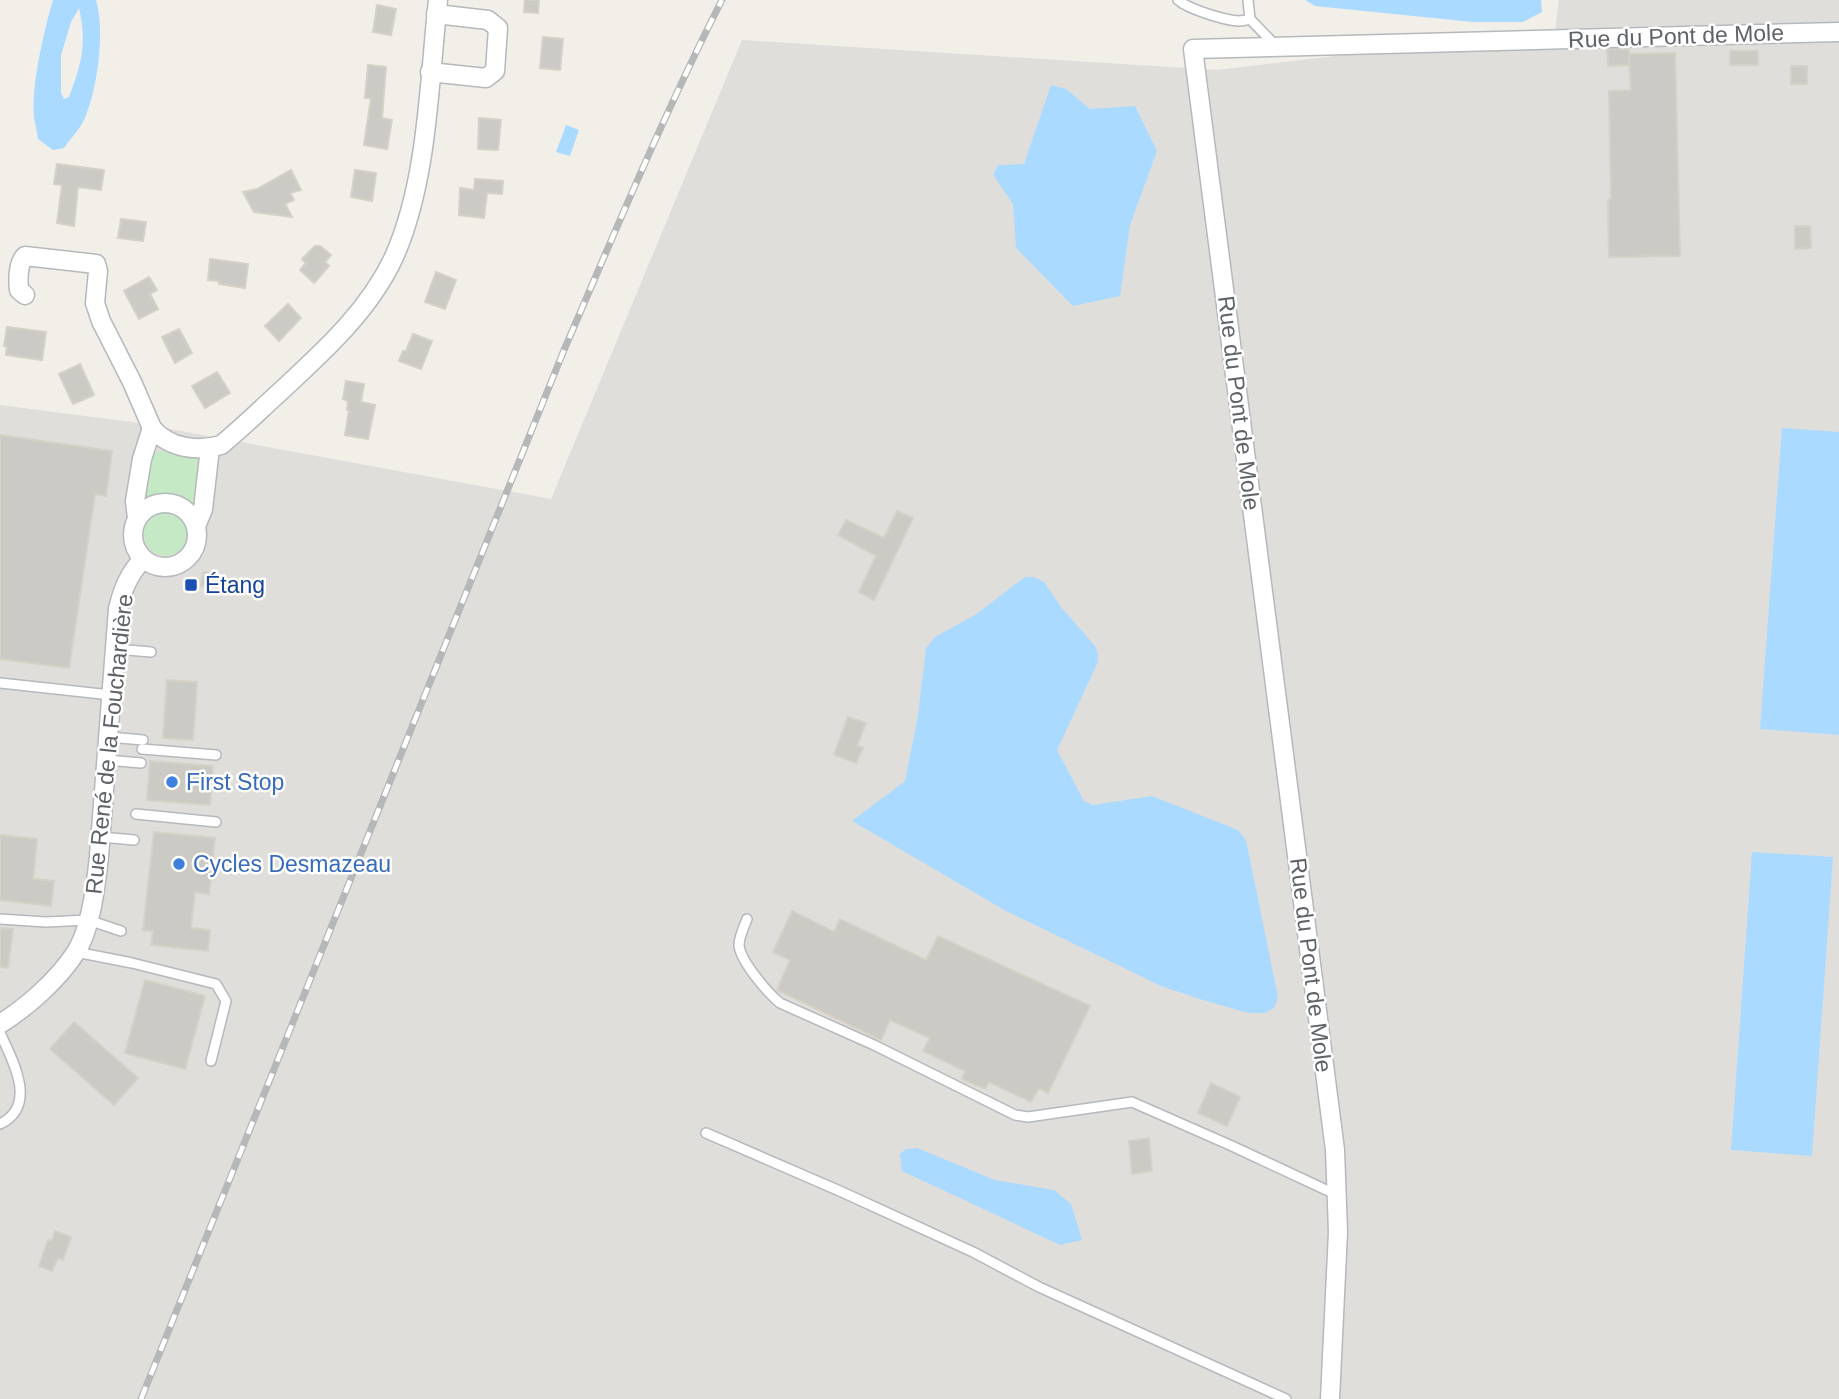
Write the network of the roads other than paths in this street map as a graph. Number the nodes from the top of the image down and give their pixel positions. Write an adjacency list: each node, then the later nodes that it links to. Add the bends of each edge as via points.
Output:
1 (1178, 0): 4 (lane, via 1212,15)
2 (1248, 0): 4 (lane)
3 (437, 7): 7 (street); 7 (street, via 488,20 498,28 495,71 486,78)
4 (1250, 19): 6 (lane)
5 (1839, 32): 6 (street, Rue du Pont de Mole)
6 (1277, 47): 36 (street, Rue du Pont de Mole, via 1193,49 1335,1150)
7 (430, 72): 10 (street, via 415,194 384,277 314,361 232,436)
8 (25, 295): 9 (street, via 18,286 25,256 96,264 94,303)
9 (152, 428): 10 (street, via 169,442); 11 (street, via 142,459)
10 (210, 448): 12 (street, via 203,509)
11 (137, 518): 12 (street, via 153,505 174,504 191,516); 13 (street, via 133,540)
12 (196, 526): 13 (street, via 195,547 182,563 162,567)
13 (143, 559): 14 (street, Rue René de la Fouchardière, via 122,589)
14 (115, 649): 15 (lane); 17 (street, Rue René de la Fouchardière)
15 (151, 652)
16 (0, 683): 17 (lane)
17 (111, 695): 18 (street, Rue René de la Fouchardière)
18 (108, 737): 19 (lane); 20 (street, Rue René de la Fouchardière)
19 (216, 755)
20 (106, 760): 21 (lane); 24 (street, Rue René de la Fouchardière)
21 (141, 763)
22 (136, 814): 23 (lane)
23 (216, 822)
24 (101, 837): 25 (lane); 28 (street, Rue René de la Fouchardière)
25 (134, 840)
26 (0, 919): 28 (lane)
27 (747, 919): 36 (lane, via 740,954 780,1003 1015,1115 1132,1102)
28 (88, 920): 29 (lane); 30 (street, Rue René de la Fouchardière)
29 (121, 931)
30 (76, 952): 31 (street, Rue René de la Fouchardière, via 48,986); 33 (lane, via 216,984 226,1001)
31 (0, 1024)
32 (0, 1033): 34 (lane, via 20,1086 15,1114)
33 (211, 1062)
34 (0, 1124)
35 (706, 1133): 37 (lane)
36 (1337, 1195): 38 (street, Rue du Pont de Mole)
37 (1286, 1399)
38 (1330, 1399)

